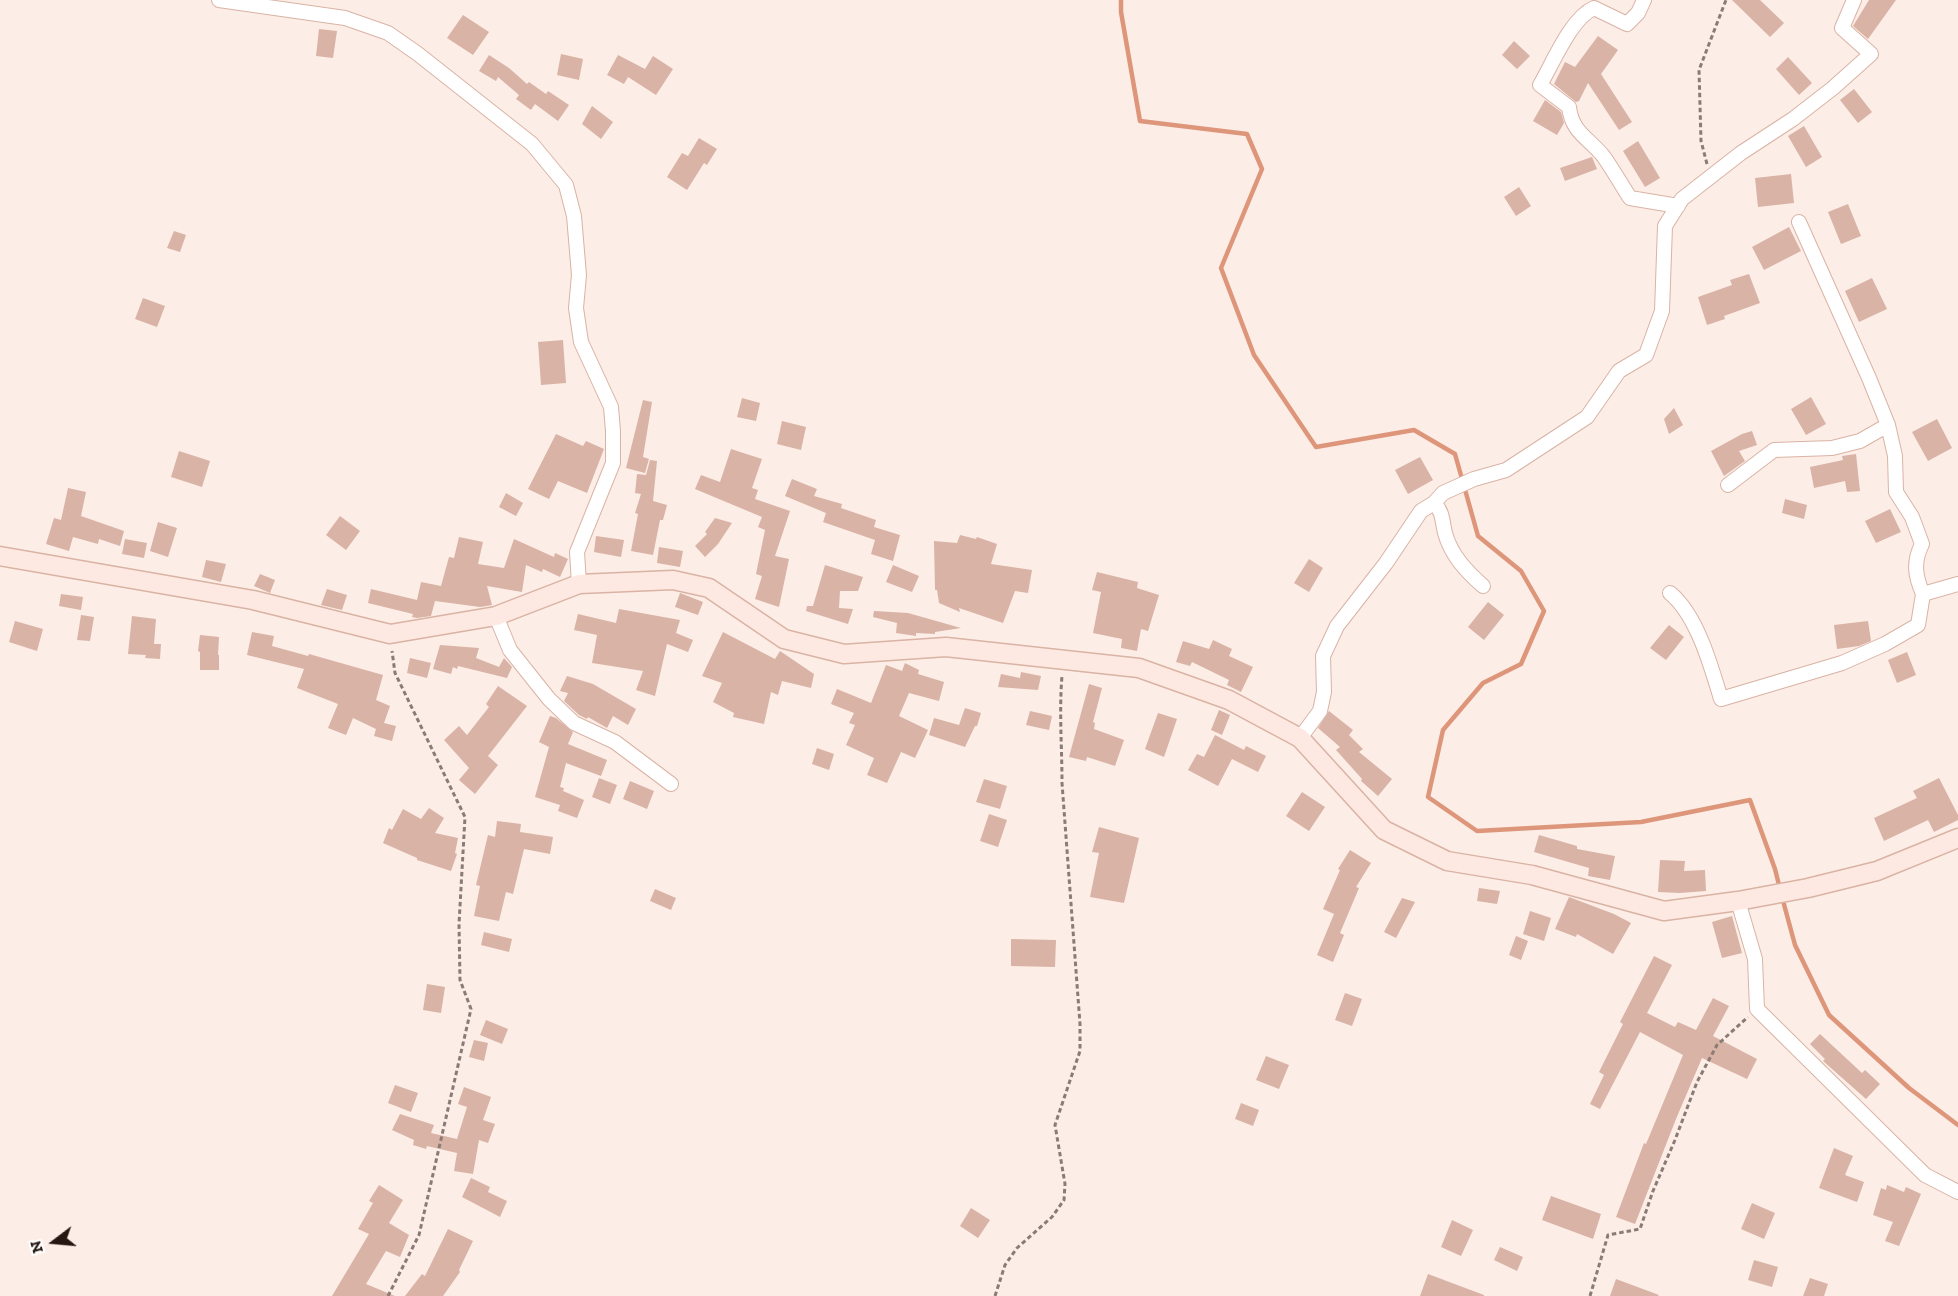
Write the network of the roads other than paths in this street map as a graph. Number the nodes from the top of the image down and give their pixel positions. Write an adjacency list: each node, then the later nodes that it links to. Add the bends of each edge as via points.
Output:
1 (219, 0): 10 (street, via 345,18 388,33 532,144 566,185 574,216 579,275 576,308 581,342 611,407 613,431 613,463 577,552)
2 (1644, 0): 4 (street, via 1627,24 1594,8 1586,11 1540,85 1569,107 1570,120 1602,155 1630,198)
3 (1854, 0): 4 (street, via 1842,28 1870,54 1833,88 1741,153)
4 (1678, 206): 8 (street, via 1665,226 1662,311 1646,355 1619,371 1587,417 1506,470 1443,493)
5 (1799, 222): 6 (street)
6 (1888, 425): 7 (street, via 1860,441 1832,448 1774,450); 14 (street, via 1896,492 1912,517 1922,544 1916,556 1915,577)
7 (1728, 485)
8 (1434, 503): 12 (street, via 1441,511 1452,550); 16 (street, via 1421,511 1337,626 1323,656 1320,711)
9 (0, 556): 15 (street, via 253,600 390,634)
10 (579, 584): 15 (street); 16 (street, via 673,580 709,588 784,639 844,654 946,647 1139,669 1229,700)
11 (1958, 584): 14 (street)
12 (1483, 586)
13 (1670, 593): 14 (street, via 1681,601 1698,635 1721,699 1842,663 1885,644 1918,625)
14 (1923, 594)
15 (496, 616): 17 (street, via 510,650 549,699 574,723 615,742)
16 (1300, 738): 19 (street, via 1384,830 1447,861 1532,875 1664,911)
17 (671, 784)
18 (1958, 838): 19 (street, via 1877,871)
19 (1744, 900): 20 (street, via 1755,959 1757,1009 1925,1175)
20 (1958, 1192)

